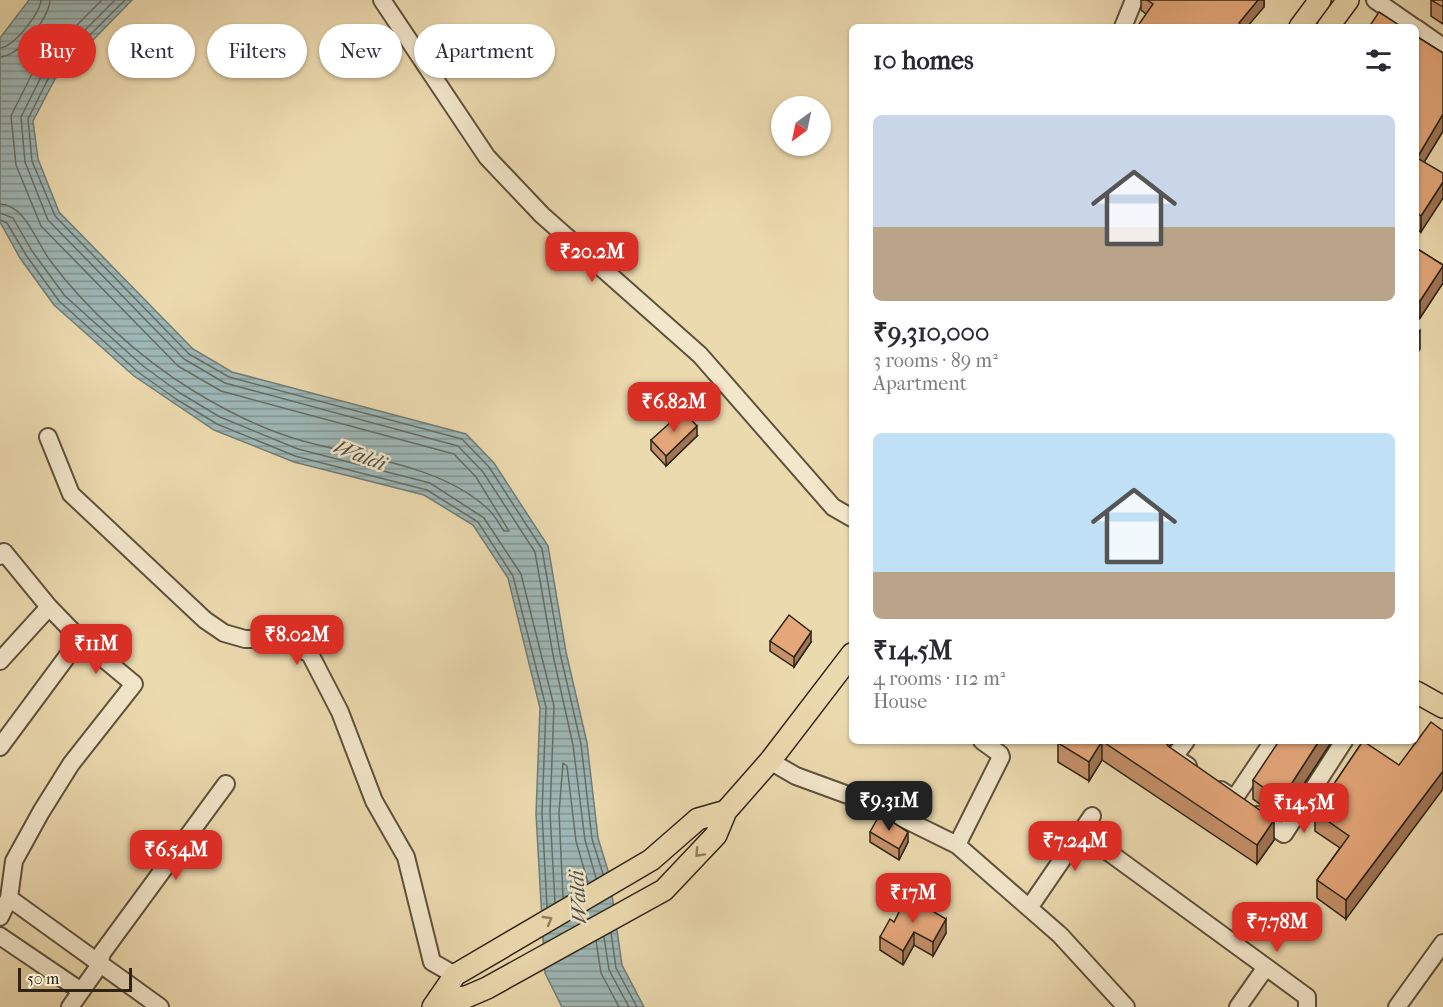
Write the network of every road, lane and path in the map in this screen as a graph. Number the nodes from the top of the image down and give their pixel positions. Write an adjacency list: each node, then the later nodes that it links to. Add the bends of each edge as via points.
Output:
1 (382, 0): 13 (street, via 487,157 542,216 700,355 832,507)
2 (1134, 0): 6 (street)
3 (1320, 0): 7 (main road)
4 (1348, 0): 8 (main road)
5 (1375, 0): 9 (street)
6 (1124, 24)
7 (1302, 24)
8 (1330, 24)
9 (1409, 24)
10 (1419, 31): 11 (street)
11 (1443, 47)
12 (48, 437): 40 (street, via 70,494 205,620 224,633 245,639 284,639 310,654 340,711 374,801 406,857 432,962)
13 (849, 516)
14 (0, 556): 15 (street, via 4,552)
15 (49, 607): 16 (street); 18 (street)
16 (80, 639): 25 (street); 33 (street, via 134,684 70,764 40,812 14,861)
17 (849, 658): 26 (main road)
18 (0, 661)
19 (1419, 694): 20 (main road)
20 (1443, 707)
21 (986, 744): 32 (street, via 1001,757)
22 (1184, 744): 28 (street, via 1174,757)
23 (1271, 744): 28 (street)
24 (1342, 744): 28 (street, via 1284,834)
25 (0, 747)
26 (770, 761): 29 (main road); 32 (street, via 796,776 878,806)
27 (226, 784): 38 (street, via 102,953)
28 (1234, 799)
29 (726, 811): 40 (main road, one-way to 29, via 651,860 698,819); 42 (main road, one-way to 42, via 716,835 664,890 466,997)
30 (1092, 816): 31 (street)
31 (1081, 832): 34 (street); 39 (street)
32 (957, 845): 34 (street)
33 (9, 898): 35 (street); 38 (street)
34 (1029, 908): 45 (street, via 1060,935)
35 (0, 917)
36 (0, 936): 41 (street)
37 (1443, 942): 48 (street)
38 (99, 966): 41 (street); 44 (street)
39 (1266, 967): 46 (street); 47 (street, via 1307,997)
40 (456, 975): 42 (main road)
41 (81, 992): 43 (street)
42 (436, 1002)
43 (70, 1007)
44 (160, 1007)
45 (1126, 1007)
46 (1238, 1007)
47 (1307, 1007)
48 (1398, 1007)

